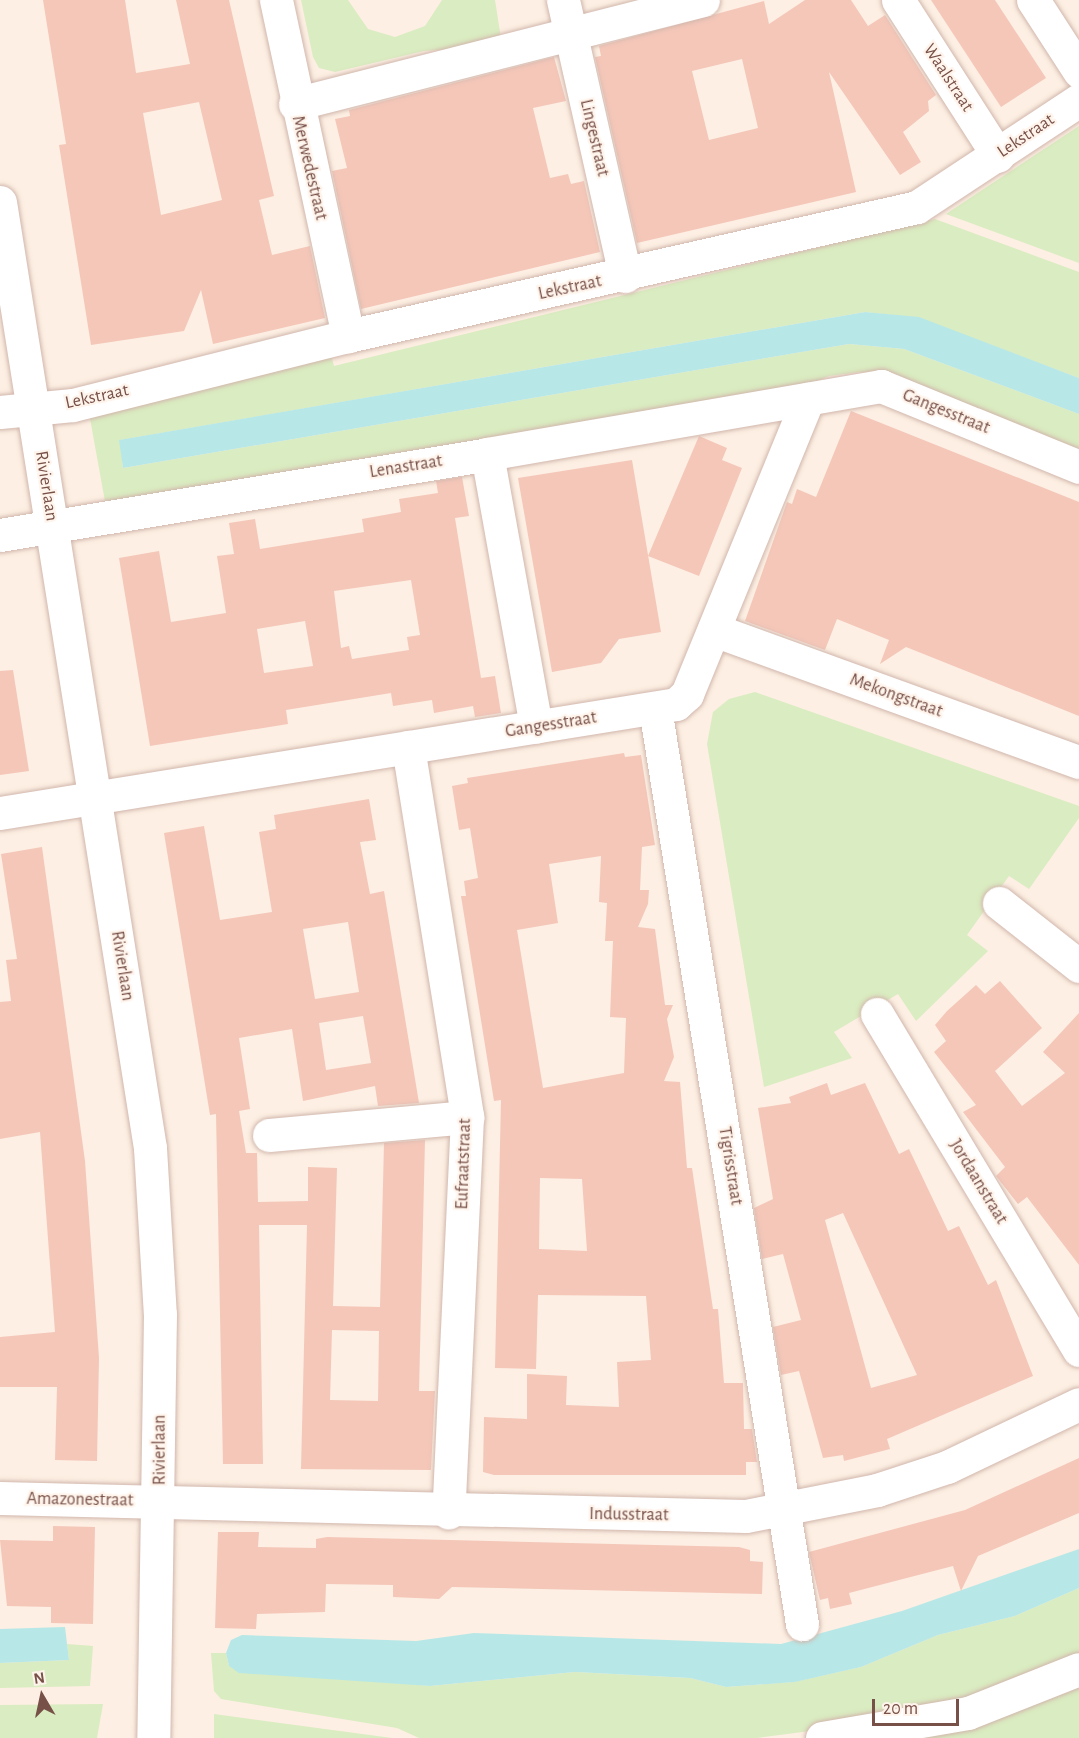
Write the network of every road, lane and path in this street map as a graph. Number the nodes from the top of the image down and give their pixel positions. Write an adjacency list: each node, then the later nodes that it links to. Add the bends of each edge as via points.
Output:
1 (276, 0): 9 (street, Merwedestraat)
2 (563, 0): 6 (street, Lingestraat)
3 (703, 0): 6 (street)
4 (898, 0): 10 (street, Waalstraat)
5 (1033, 0): 7 (street)
6 (570, 32): 9 (street); 12 (street, Lingestraat)
7 (1079, 71)
8 (1079, 100): 10 (street, Lekstraat)
9 (294, 104): 13 (street, Merwedestraat)
10 (998, 156): 12 (street, Lekstraat, via 917,207)
11 (0, 202): 15 (street, Rivierlaan)
12 (625, 276): 13 (street, Lekstraat)
13 (348, 336): 15 (street, Lekstraat, via 74,405)
14 (808, 399): 17 (street, Gangesstraat); 18 (street, Gangesstraat, via 882,386); 21 (street, Gangesstraat)
15 (33, 407): 16 (street, Lekstraat); 19 (street, Rivierlaan)
16 (0, 412)
17 (487, 454): 19 (street, Lenastraat); 23 (street)
18 (1079, 467)
19 (52, 527): 20 (street, Lenastraat); 26 (street, Rivierlaan)
20 (0, 535)
21 (714, 630): 22 (street, Gangesstraat, via 687,694 676,704); 25 (street, Mekongstraat)
22 (655, 708): 23 (street, Gangesstraat); 37 (street, Tigrisstraat)
23 (536, 727): 24 (street, Gangesstraat)
24 (408, 747): 26 (street, Gangesstraat); 31 (street, Eufraatstraat)
25 (1079, 762)
26 (96, 797): 27 (street, Gangesstraat); 36 (street, Rivierlaan, via 150,1148 160,1314)
27 (0, 813)
28 (999, 903): 29 (street)
29 (1079, 966)
30 (877, 1014): 33 (street, Jordaanstraat)
31 (467, 1118): 32 (street); 38 (street, Eufraatstraat)
32 (270, 1135)
33 (1079, 1350)
34 (1079, 1404): 37 (street, Indusstraat, via 947,1467)
35 (0, 1498): 36 (street, Amazonestraat)
36 (159, 1502): 38 (street, Indusstraat); 41 (street, Rivierlaan)
37 (787, 1510): 38 (street, Indusstraat, via 747,1516); 39 (street, Tigrisstraat)
38 (448, 1513)
39 (802, 1624)
40 (1079, 1669): 42 (street, via 968,1713)
41 (153, 1738)
42 (822, 1738)

